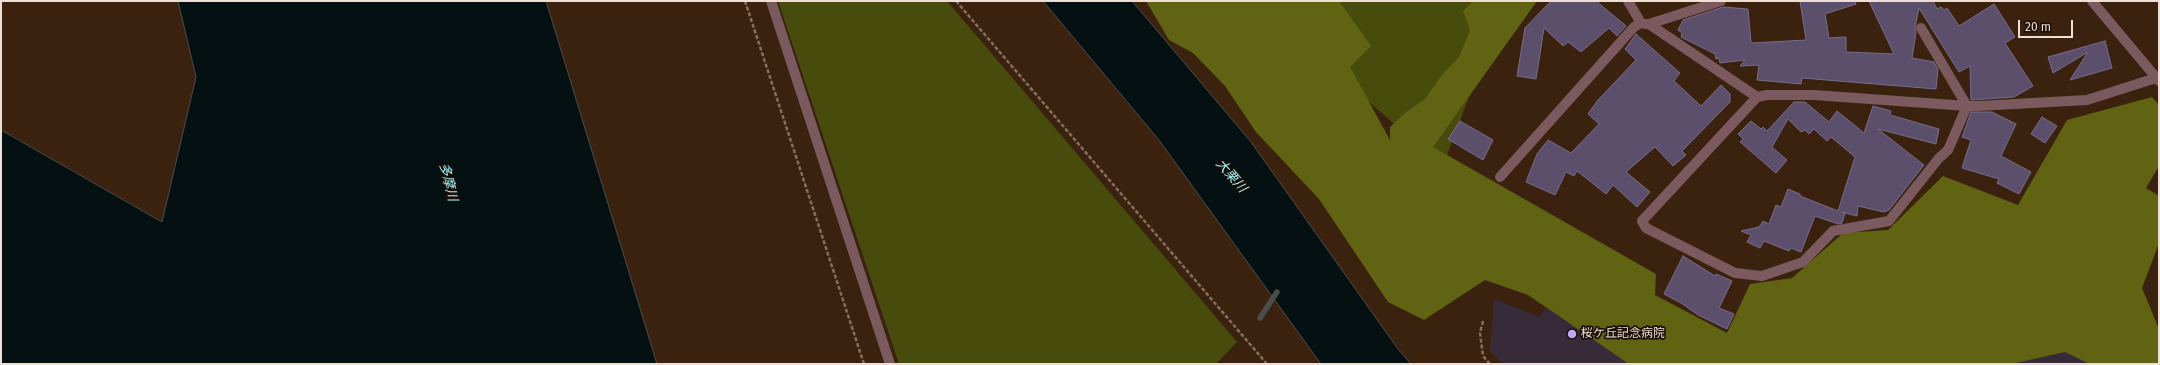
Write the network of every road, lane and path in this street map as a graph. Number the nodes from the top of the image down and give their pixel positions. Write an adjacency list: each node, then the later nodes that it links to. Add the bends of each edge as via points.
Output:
1 (745, 1): 14 (path)
2 (771, 1): 15 (street)
3 (956, 1): 16 (path)
4 (1628, 1): 7 (street)
5 (1721, 1): 7 (street)
6 (2092, 1): 9 (street)
7 (1645, 24): 10 (street); 12 (street, via 1634,27)
8 (1921, 28): 11 (street)
9 (2158, 79): 11 (street, via 2087,100)
10 (1757, 97): 11 (street, via 1814,94); 11 (street, via 1642,221 1646,228 1735,273 1762,276 1803,262 1833,231 1889,222 1948,150)
11 (1967, 106)
12 (1500, 177)
13 (1483, 321): 17 (path, via 1480,333 1483,356)
14 (864, 364)
15 (890, 364)
16 (1267, 364)
17 (1490, 364)

